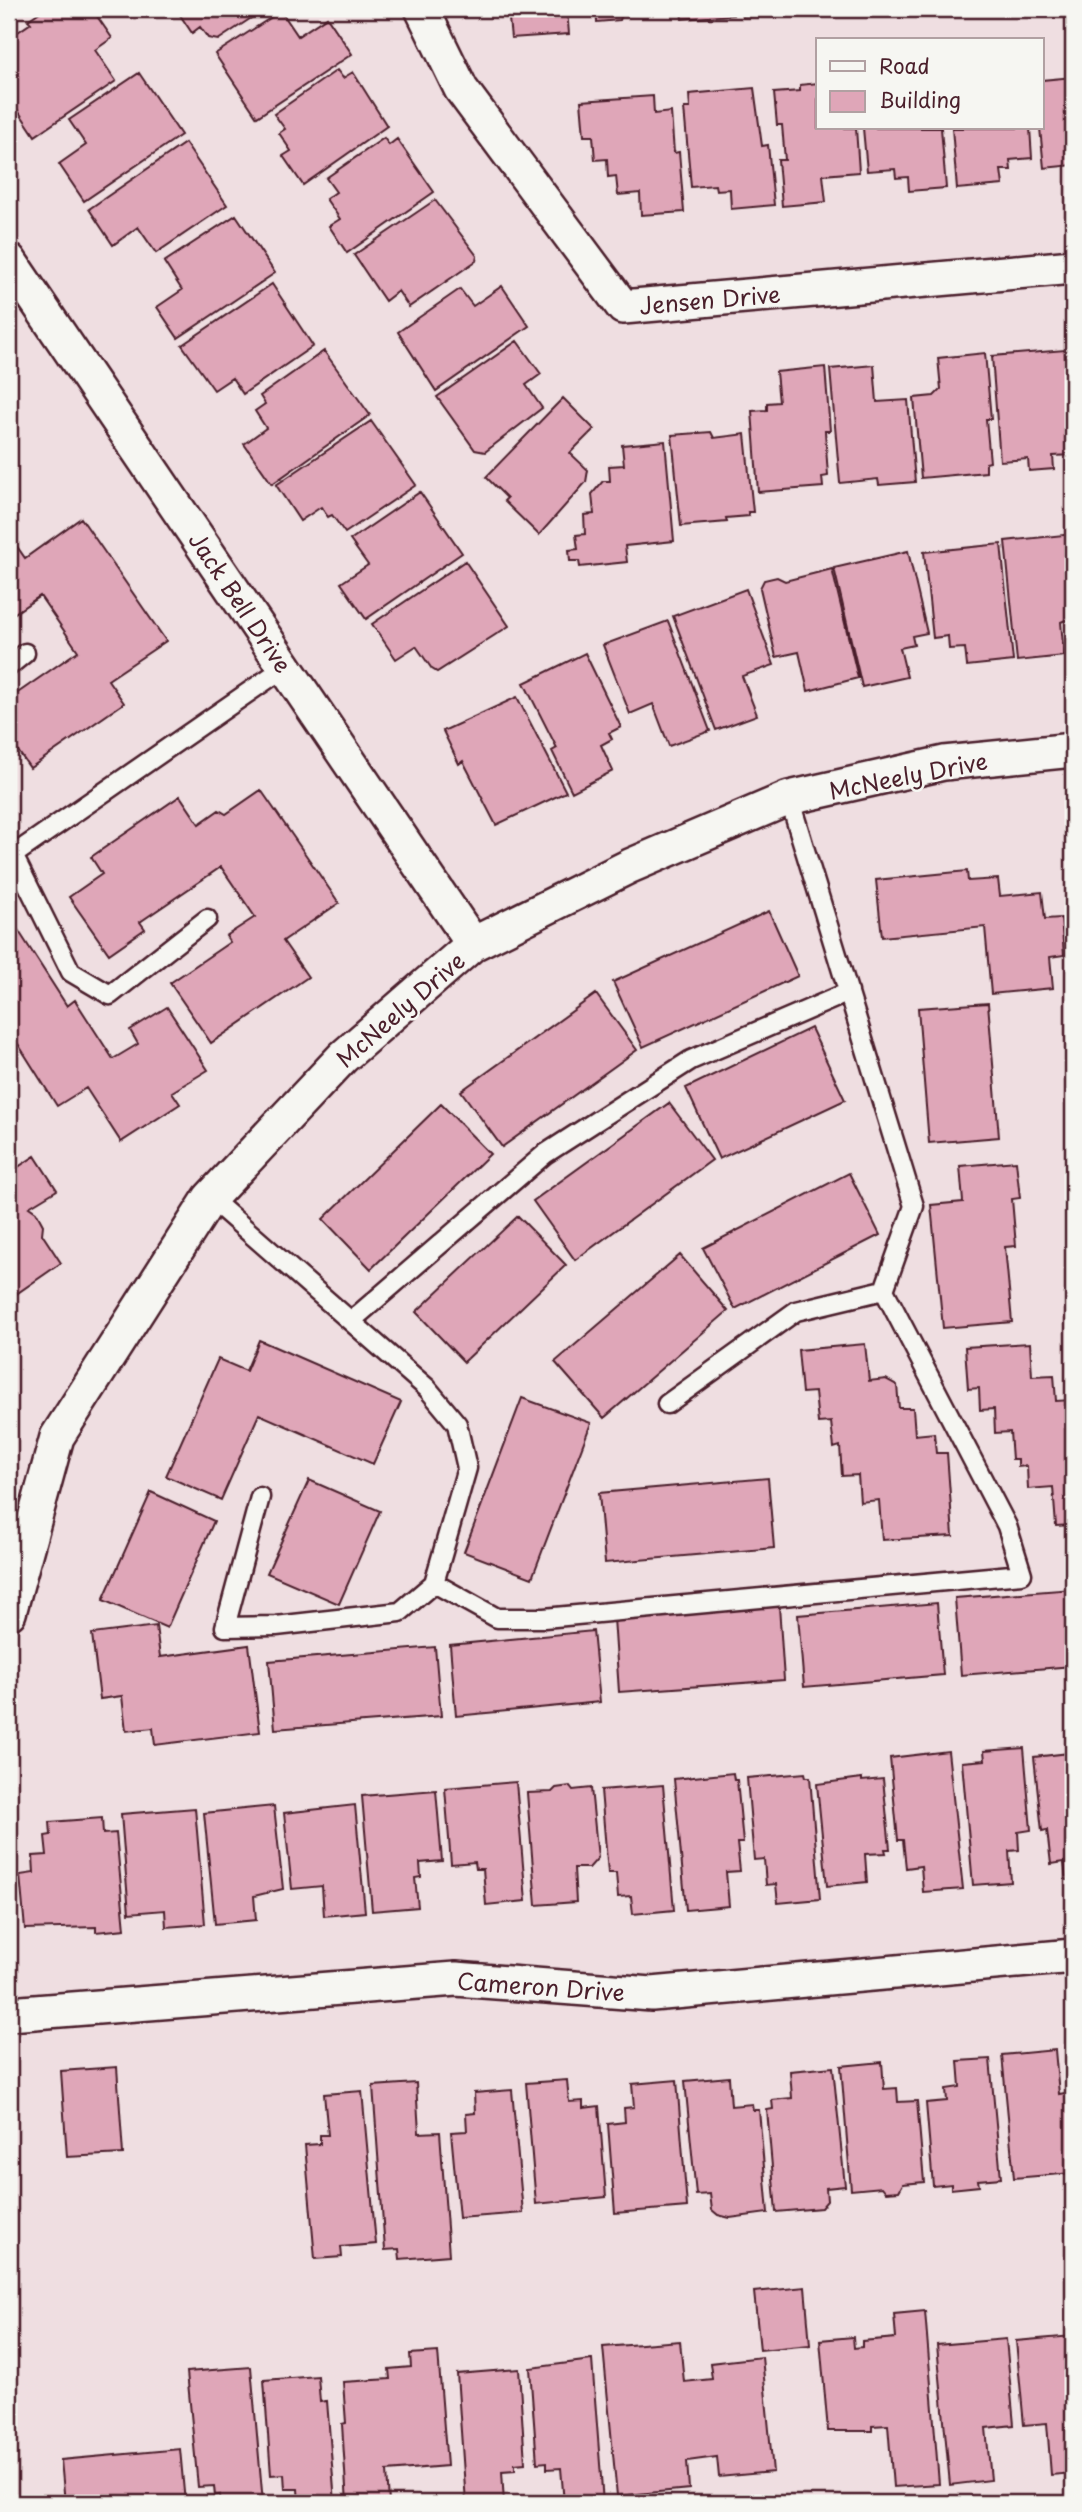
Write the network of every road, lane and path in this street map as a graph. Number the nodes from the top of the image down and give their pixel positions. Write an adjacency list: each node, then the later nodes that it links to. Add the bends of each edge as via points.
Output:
1 (422, 9): 3 (street, Jensen Drive, via 461,89 623,307)
2 (9, 260): 6 (street, Jack Bell Drive)
3 (1073, 267)
4 (25, 653): 5 (lane)
5 (9, 666)
6 (285, 667): 9 (lane); 11 (street, Jack Bell Drive)
7 (1073, 750): 8 (street, McNeely Drive, via 944,763)
8 (789, 798): 11 (street, McNeely Drive, via 630,866); 12 (lane)
9 (10, 853): 10 (lane, via 71,972 110,995)
10 (207, 919)
11 (473, 944): 13 (street, McNeely Drive, via 343,1057)
12 (849, 992): 14 (lane, via 914,1206); 15 (lane, via 691,1060 545,1154)
13 (209, 1198): 15 (lane); 18 (street, McNeely Drive, via 57,1437)
14 (884, 1290): 16 (lane, via 796,1311); 19 (lane, via 1007,1526 1022,1574 544,1618 497,1618)
15 (351, 1321): 19 (lane, via 426,1388 457,1424 467,1468)
16 (667, 1404)
17 (260, 1497): 19 (lane, via 225,1628 400,1612)
18 (18, 1542): 20 (street, McNeely Drive)
19 (434, 1583)
20 (9, 1613)
21 (1073, 1956): 22 (street, Cameron Drive, via 652,1994 456,1979)
22 (9, 2014)

